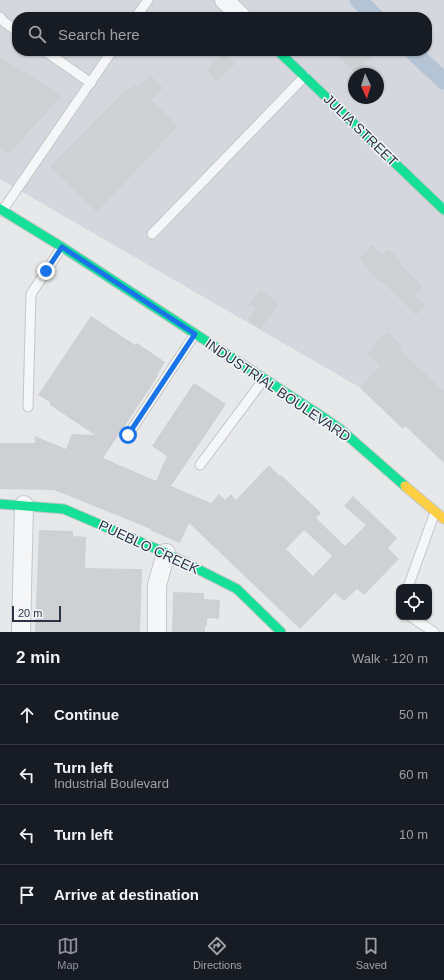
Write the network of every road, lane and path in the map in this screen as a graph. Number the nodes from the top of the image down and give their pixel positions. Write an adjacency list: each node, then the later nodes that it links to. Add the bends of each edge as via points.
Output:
1 (148, 0): 3 (lane)
2 (224, 0): 4 (street)
3 (140, 12)
4 (237, 12)
5 (0, 17): 6 (lane)
6 (12, 28)
7 (52, 56): 11 (lane)
8 (109, 56): 11 (lane)
9 (283, 56): 10 (street, JULIA STREET)
10 (305, 76): 13 (street, JULIA STREET); 14 (lane)
11 (91, 83): 12 (lane)
12 (1, 210): 15 (street, INDUSTRIAL BOULEVARD)
13 (444, 210)
14 (152, 234)
15 (62, 247): 16 (street, INDUSTRIAL BOULEVARD); 18 (lane, via 31,294)
16 (195, 334): 17 (street, INDUSTRIAL BOULEVARD); 19 (lane)
17 (264, 379): 20 (lane); 23 (street, INDUSTRIAL BOULEVARD, via 340,429)
18 (28, 407)
19 (128, 435)
20 (200, 465)
21 (0, 504): 22 (street, PUEBLO CREEK)
22 (24, 506): 25 (street, PUEBLO CREEK, via 64,509); 29 (street)
23 (435, 512): 24 (street, INDUSTRIAL BOULEVARD); 26 (lane)
24 (444, 519)
25 (166, 552): 28 (street, PUEBLO CREEK, via 237,589); 30 (street, via 157,585)
26 (409, 584)
27 (416, 620): 31 (lane)
28 (281, 631)
29 (21, 632)
30 (156, 632)
31 (434, 632)

